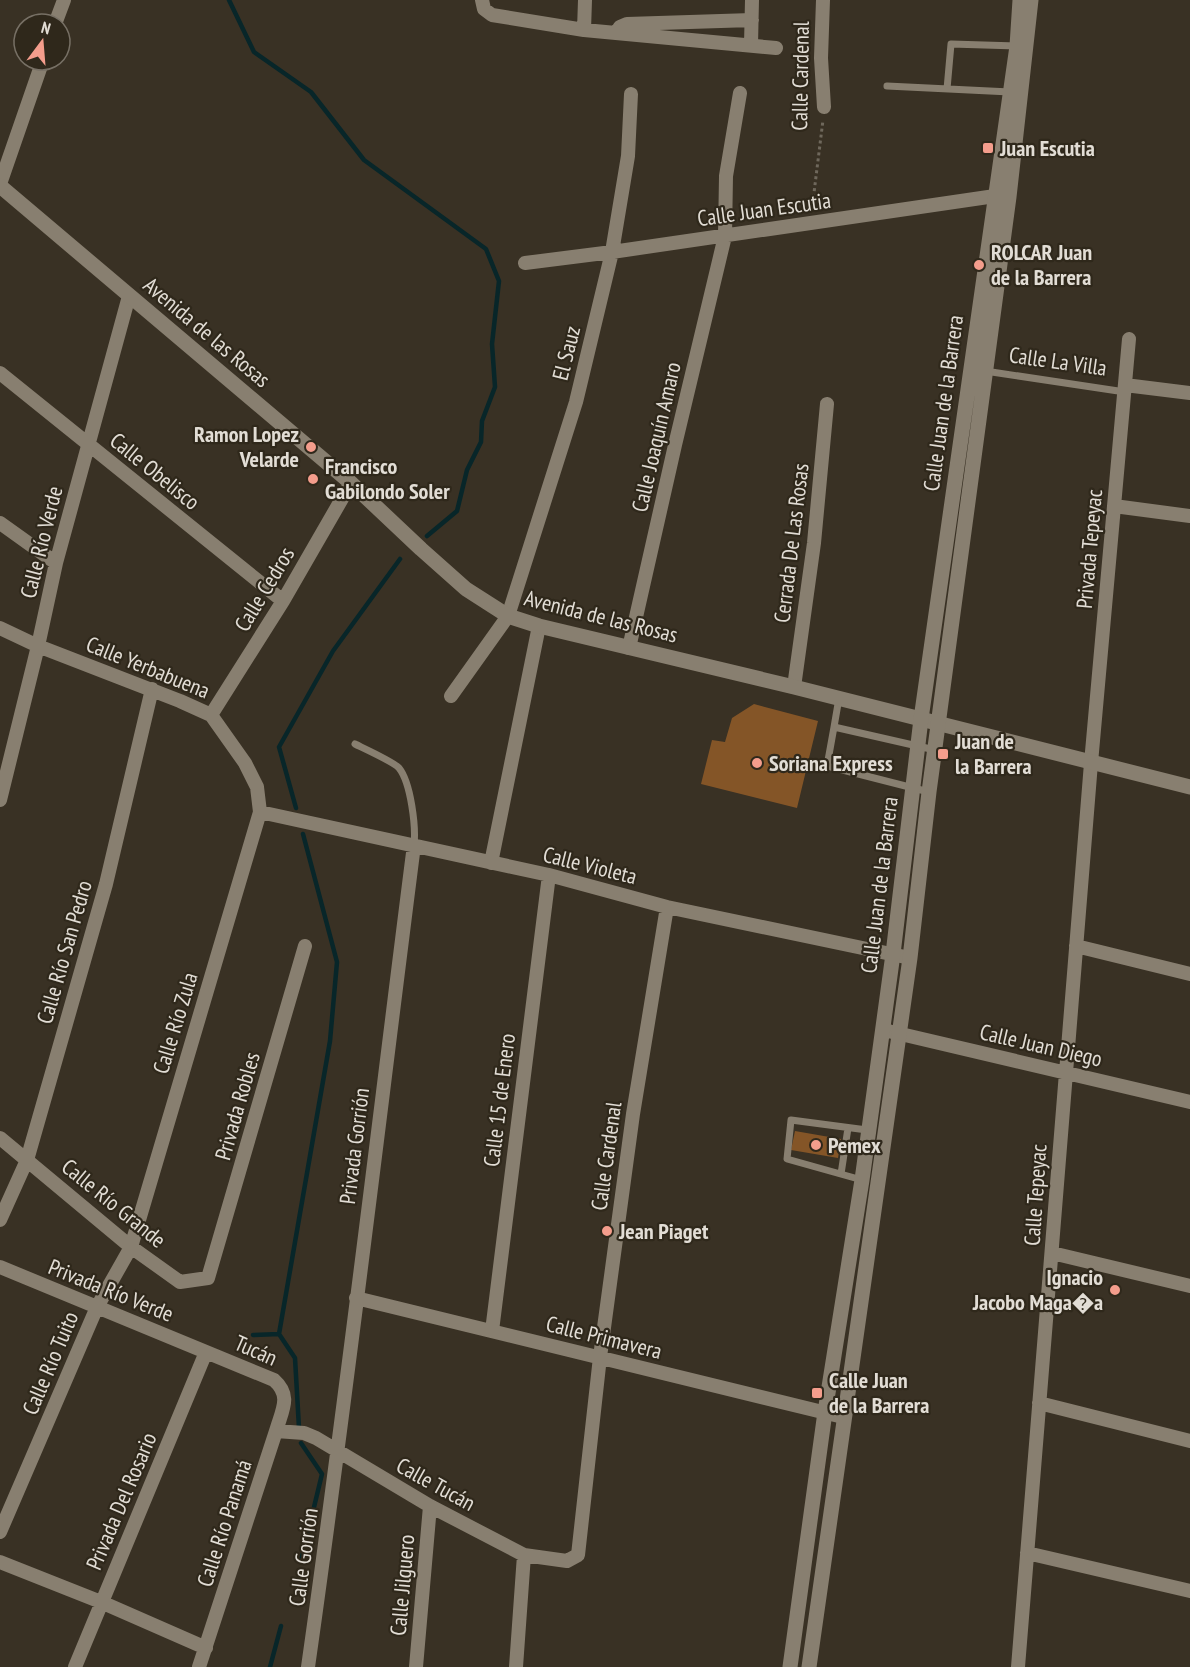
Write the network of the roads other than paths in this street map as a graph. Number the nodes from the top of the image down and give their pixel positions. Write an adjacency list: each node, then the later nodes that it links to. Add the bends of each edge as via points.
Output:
1 (585, 0): 8 (street)
2 (752, 0): 7 (street)
3 (823, 0): 19 (street, Calle Cardenal)
4 (1020, 0): 11 (main road, Calle Juan de la Barrera)
5 (1031, 0): 11 (main road, Calle Juan de la Barrera)
6 (483, 5): 8 (street, via 492,15)
7 (752, 20): 9 (street, via 627,24); 10 (street)
8 (584, 30): 9 (street)
9 (616, 33): 10 (street)
10 (751, 45): 12 (street)
11 (1022, 46): 15 (lane, via 951,44); 16 (main road, Calle Juan de la Barrera)
12 (776, 48)
13 (39, 72): 20 (street)
14 (887, 86): 15 (lane)
15 (947, 89): 16 (lane)
16 (1016, 92): 21 (main road, Calle Juan de la Barrera)
17 (740, 93): 22 (street, Calle Joaquín Amaro, via 726,176)
18 (631, 94): 23 (street, El Sauz, via 628,156)
19 (824, 107)
20 (0, 185): 25 (main road, Avenida de las Rosas)
21 (1002, 197): 22 (street, Calle Juan Escutia); 27 (main road, Calle Juan de la Barrera); 49 (main road, Calle Juan de la Barrera)
22 (725, 236): 23 (street, Calle Juan Escutia); 43 (street, Calle Joaquín Amaro)
23 (612, 252): 24 (street, Calle Juan Escutia); 39 (street, El Sauz, via 576,402)
24 (525, 263)
25 (129, 296): 32 (street, Calle Río Verde); 33 (main road, Avenida de las Rosas)
26 (1129, 339): 29 (street, Privada Tepeyac)
27 (985, 372): 29 (lane, Calle La Villa); 50 (main road, Calle Juan de la Barrera)
28 (0, 373): 32 (street, Calle Obelisco)
29 (1125, 388): 30 (street, Calle La Villa); 34 (street, Privada Tepeyac)
30 (1190, 393)
31 (827, 404): 44 (street, Cerrada De Las Rosas, via 814,543)
32 (88, 444): 37 (street, Calle Río Verde); 38 (street, Calle Obelisco)
33 (351, 483): 38 (street, Calle Cedros); 39 (main road, Avenida de las Rosas, via 466,588)
34 (1114, 506): 35 (street); 55 (street, Privada Tepeyac)
35 (1190, 516)
36 (0, 523): 37 (street)
37 (56, 563): 42 (street, Calle Río Verde)
38 (283, 601): 48 (street, Calle Cedros)
39 (508, 616): 40 (main road, Avenida de las Rosas); 46 (street, El Sauz)
40 (539, 626): 43 (main road, Avenida de las Rosas); 62 (street)
41 (0, 628): 42 (street, Calle Yerbabuena)
42 (38, 646): 45 (street, Calle Yerbabuena); 59 (street, Calle Río Verde)
43 (629, 648): 44 (main road, Avenida de las Rosas)
44 (794, 687): 47 (main road, Avenida de las Rosas)
45 (152, 689): 48 (street, Calle Yerbabuena); 78 (street, Calle Río San Pedro, via 106,884)
46 (452, 696)
47 (839, 698): 49 (main road, Avenida de las Rosas); 51 (lane)
48 (211, 715): 60 (street, Calle Yerbabuena, via 257,787)
49 (921, 719): 50 (main road, Avenida de las Rosas); 53 (main road, Calle Juan de la Barrera)
50 (939, 723): 54 (main road, Calle Juan de la Barrera); 55 (main road, Avenida de las Rosas)
51 (834, 727): 53 (lane); 56 (lane, via 826,766)
52 (355, 744): 61 (lane, via 399,768 408,790)
53 (919, 747): 54 (lane); 56 (main road, Calle Juan de la Barrera)
54 (935, 750): 58 (main road, Calle Juan de la Barrera)
55 (1091, 763): 57 (main road, Avenida de las Rosas); 66 (street, Calle Tepeyac)
56 (914, 787): 58 (lane); 67 (main road, Calle Juan de la Barrera)
57 (1190, 787)
58 (929, 792): 68 (main road, Calle Juan de la Barrera)
59 (0, 800)
60 (260, 812): 61 (street, Calle Violeta); 82 (street, Calle Río Zula)
61 (414, 845): 62 (street, Calle Violeta); 87 (street, Privada Gorrión)
62 (491, 863): 63 (street, Calle Violeta)
63 (549, 875): 64 (street, Calle Violeta); 89 (street, Calle 15 de Enero)
64 (667, 907): 67 (street, Calle Violeta); 91 (street, Calle Cardenal, via 633,1114)
65 (305, 946): 85 (street, Privada Robles)
66 (1076, 946): 69 (street); 72 (street, Calle Tepeyac)
67 (893, 954): 68 (street, Calle Violeta); 70 (main road, Calle Juan de la Barrera)
68 (910, 958): 71 (main road, Calle Juan de la Barrera)
69 (1190, 974)
70 (882, 1030): 71 (street, Calle Juan Diego); 75 (main road, Calle Juan de la Barrera)
71 (898, 1033): 72 (street, Calle Juan Diego); 77 (main road, Calle Juan de la Barrera)
72 (1066, 1073): 73 (street, Calle Juan Diego); 83 (street, Calle Tepeyac)
73 (1190, 1102)
74 (848, 1128): 75 (lane); 79 (lane); 79 (lane, via 791,1120 787,1159)
75 (867, 1130): 77 (main road, Calle Juan de la Barrera)
76 (0, 1138): 78 (street, Calle Río Grande)
77 (873, 1151): 80 (main road, Calle Juan de la Barrera); 95 (main road, Calle Juan de la Barrera)
78 (27, 1160): 81 (street, Calle Río San Pedro); 82 (street, Calle Río Grande)
79 (840, 1174): 80 (lane)
80 (862, 1180): 94 (main road, Calle Juan de la Barrera)
81 (0, 1220)
82 (130, 1246): 85 (street, Calle Río Grande, via 180,1282); 88 (street, Calle Río Tuito)
83 (1052, 1253): 86 (street); 93 (street, Calle Tepeyac)
84 (0, 1267): 88 (street, Privada Río Verde)
85 (208, 1278)
86 (1190, 1286)
87 (356, 1298): 89 (street, Calle Primavera); 98 (street, Privada Gorrión)
88 (97, 1306): 90 (street, Privada Río Verde); 100 (street, Calle Río Tuito)
89 (492, 1331): 91 (street, Calle Primavera)
90 (206, 1352): 92 (street, Tucán, via 274,1380); 106 (street, Privada Del Rosario)
91 (600, 1357): 94 (street, Calle Primavera); 103 (street, Calle Cardenal)
92 (284, 1392): 96 (street, Calle Río Panamá)
93 (1039, 1403): 97 (street); 101 (street, Calle Tepeyac)
94 (825, 1412): 95 (street, Calle Primavera); 113 (main road, Calle Juan de la Barrera)
95 (843, 1417): 114 (main road, Calle Juan de la Barrera)
96 (276, 1431): 98 (street, Calle Tucán, via 310,1436); 107 (street, Calle Río Panamá)
97 (1190, 1441)
98 (338, 1453): 99 (street, Calle Tucán); 110 (street, Calle Gorrión)
99 (430, 1506): 102 (street, Calle Tucán); 111 (street, Calle Jilguero)
100 (0, 1532)
101 (1027, 1552): 105 (street); 115 (street, Calle Tepeyac)
102 (524, 1555): 103 (street, Calle Tucán, via 567,1561); 112 (street)
103 (578, 1555)
104 (0, 1562): 106 (street)
105 (1190, 1591)
106 (101, 1602): 107 (street); 108 (street, Privada Del Rosario)
107 (206, 1648): 109 (street, Calle Río Panamá)
108 (75, 1667)
109 (199, 1667)
110 (308, 1667)
111 (416, 1667)
112 (516, 1667)
113 (790, 1667)
114 (809, 1667)
115 (1018, 1667)

